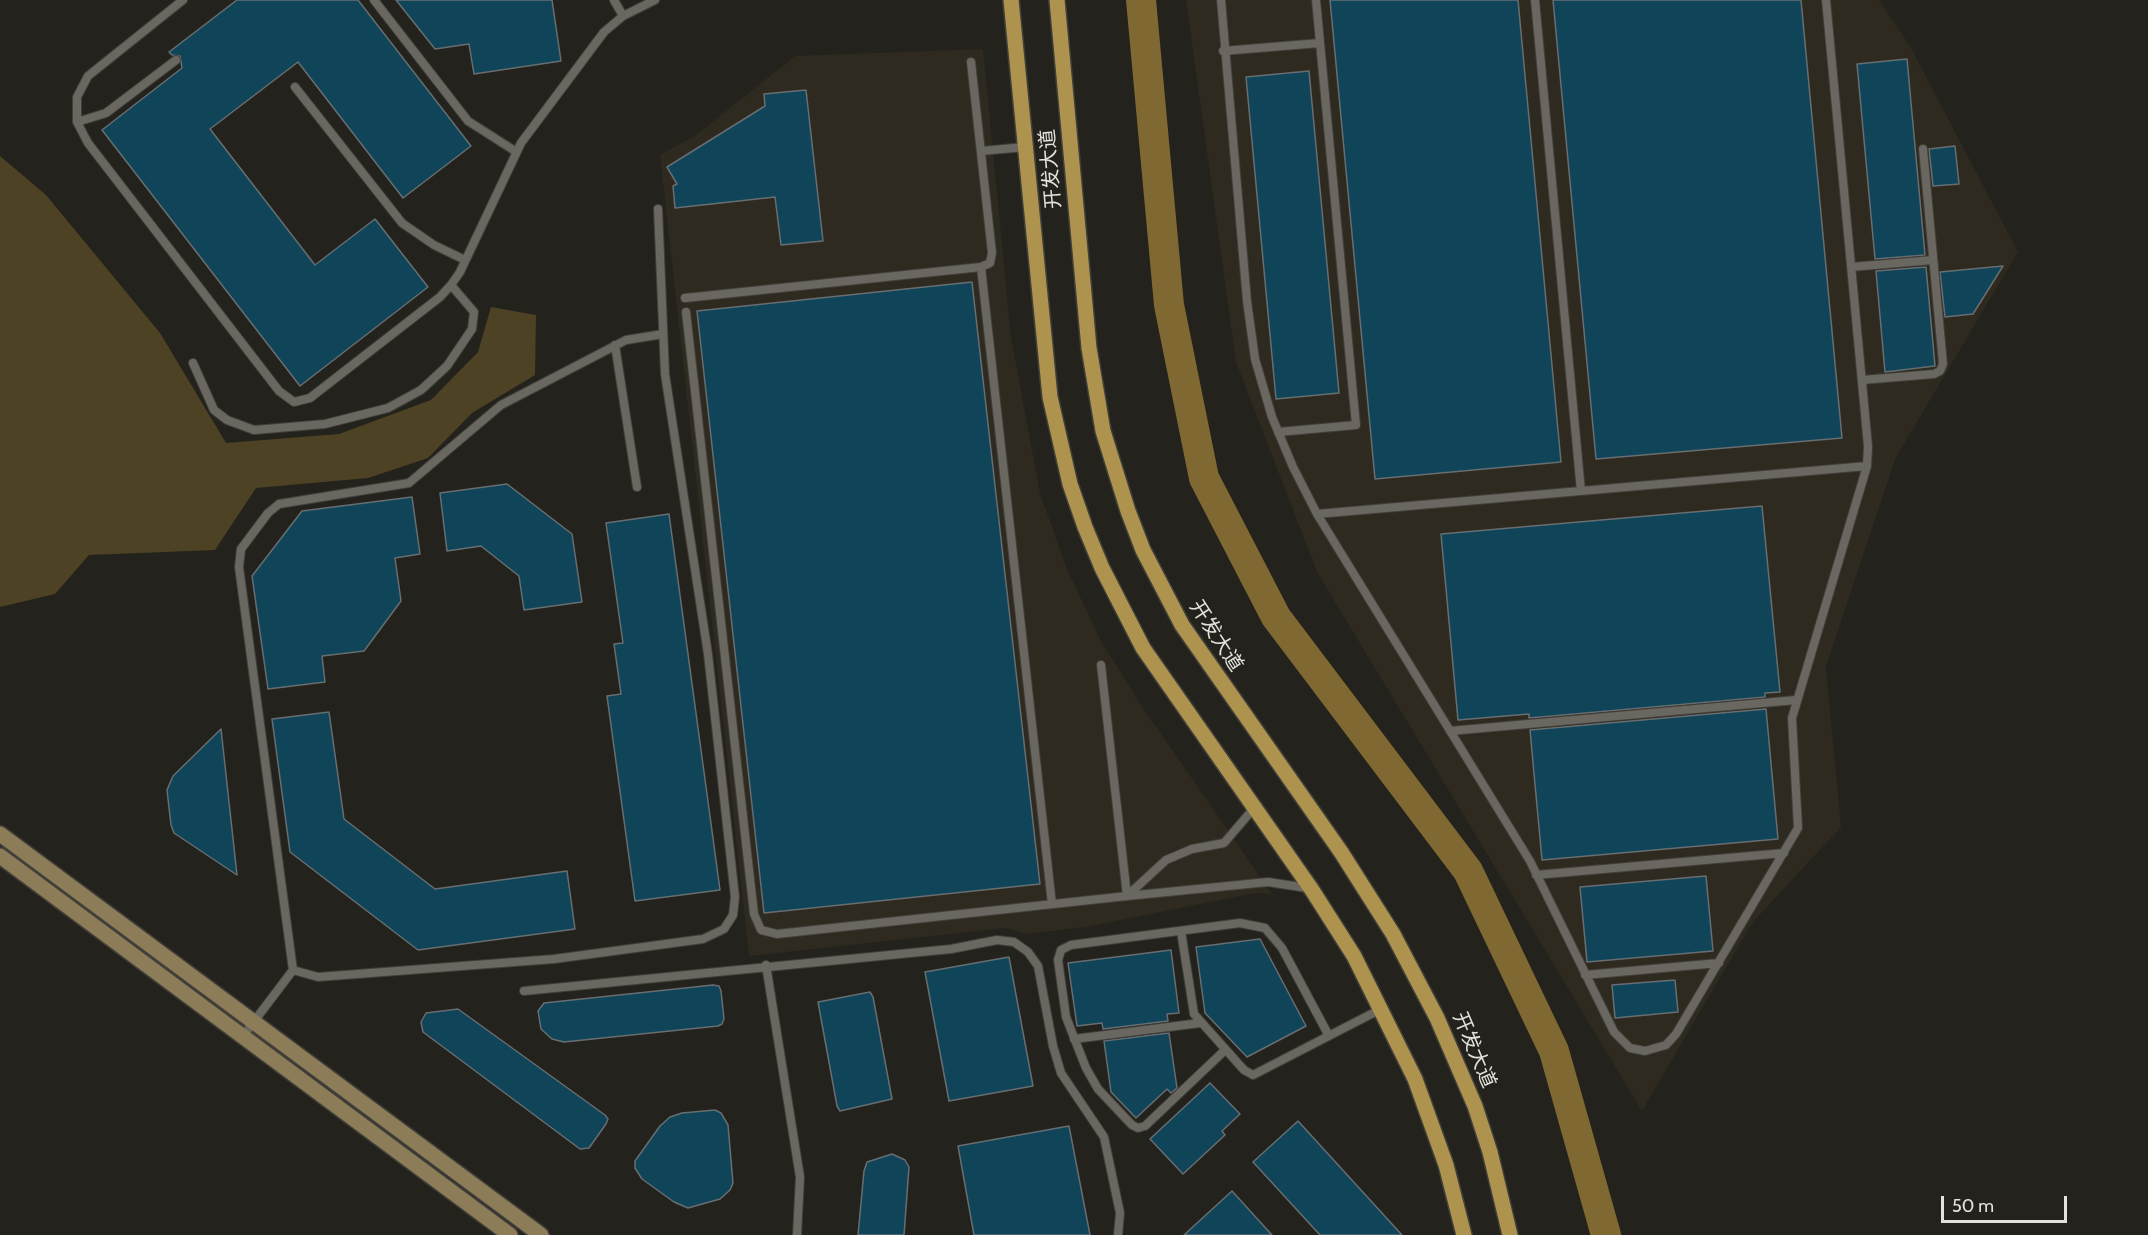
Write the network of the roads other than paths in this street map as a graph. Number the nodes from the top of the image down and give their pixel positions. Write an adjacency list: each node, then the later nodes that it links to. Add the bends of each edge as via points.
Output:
1 (183, 0): 17 (lane, via 88,76 77,97)
2 (374, 0): 20 (lane, via 468,121)
3 (614, 0): 11 (lane)
4 (655, 0): 11 (lane)
5 (1011, 0): 18 (main road, 开发大道)
6 (1057, 0): 69 (main road, 开发大道, via 1089,348 1103,431 1128,511 1182,625 1347,860 1393,934 1437,1018 1475,1106)
7 (1221, 0): 13 (lane)
8 (1316, 0): 12 (lane)
9 (1535, 0): 37 (lane)
10 (1826, 0): 26 (lane)
11 (623, 16): 20 (lane, via 596,42)
12 (1320, 43): 13 (lane); 34 (lane, via 1356,425)
13 (1223, 51): 34 (lane, via 1255,359)
14 (176, 60): 17 (lane, via 106,113)
15 (971, 63): 21 (lane)
16 (295, 87): 23 (lane, via 402,223)
17 (77, 122): 27 (lane, via 88,143 279,391 294,402 310,398)
18 (1025, 147): 21 (lane); 42 (main road, 开发大道, via 1050,397 1070,484 1107,579 1143,648)
19 (1923, 149): 24 (lane)
20 (515, 151): 23 (lane)
21 (981, 151): 25 (lane, via 992,253 990,263)
22 (658, 209): 30 (lane)
23 (465, 260): 27 (lane)
24 (1933, 260): 26 (lane); 33 (lane, via 1941,371)
25 (981, 267): 28 (lane); 50 (lane)
26 (1851, 267): 33 (lane)
27 (451, 285): 32 (lane, via 474,312 472,329 447,366 421,390 388,408 325,424 254,430 227,420 214,410)
28 (685, 298)
29 (686, 312): 50 (lane, via 756,922 761,930 777,934)
30 (663, 333): 31 (lane); 54 (lane, via 670,411 708,654 735,897 729,922 718,933 703,939 554,958 318,977)
31 (615, 345): 36 (lane); 54 (lane, via 501,405 409,483 279,504 242,549 238,567)
32 (193, 363)
33 (1862, 380): 35 (lane)
34 (1278, 432): 38 (lane)
35 (1867, 466): 37 (lane); 40 (lane)
36 (637, 487)
37 (1581, 491): 38 (lane)
38 (1317, 514): 41 (lane)
39 (1101, 665): 49 (lane)
40 (1796, 700): 41 (lane); 45 (lane, via 1791,738 1798,828)
41 (1450, 731): 47 (lane)
42 (1254, 808): 48 (main road, 开发大道); 49 (lane, via 1224,843 1192,849 1166,860)
43 (0, 834): 44 (main road)
44 (16, 845): 46 (main road); 58 (main road)
45 (1784, 854): 47 (lane); 52 (lane)
46 (1, 857): 60 (main road)
47 (1536, 875): 55 (lane)
48 (1312, 890): 49 (lane, via 1268,882); 57 (main road, 开发大道, via 1354,956)
49 (1127, 896): 50 (lane)
50 (1052, 904)
51 (1181, 931): 59 (lane, via 1191,1004); 61 (lane, via 1240,924 1264,928 1282,948); 62 (lane, via 1071,945 1061,950 1058,960 1064,1006)
52 (1719, 963): 55 (lane); 55 (lane, via 1672,1040 1652,1051 1630,1048 1618,1039)
53 (766, 965): 56 (lane); 66 (lane, via 800,1177); 67 (lane, via 961,948 997,940 1024,948 1038,966 1061,1073 1104,1137 1120,1213)
54 (293, 970): 58 (lane)
55 (1585, 975)
56 (524, 991)
57 (1381, 1009): 61 (lane); 68 (main road, 开发大道, via 1432,1122)
58 (253, 1022): 60 (lane); 65 (main road)
59 (1200, 1023): 62 (lane); 63 (lane)
60 (243, 1036): 64 (main road)
61 (1329, 1036): 63 (lane, via 1253,1075)
62 (1074, 1039): 63 (lane, via 1091,1080 1138,1128 1145,1126)
63 (1225, 1050)
64 (510, 1235)
65 (541, 1235)
66 (797, 1235)
67 (1118, 1235)
68 (1464, 1235)
69 (1510, 1235)

